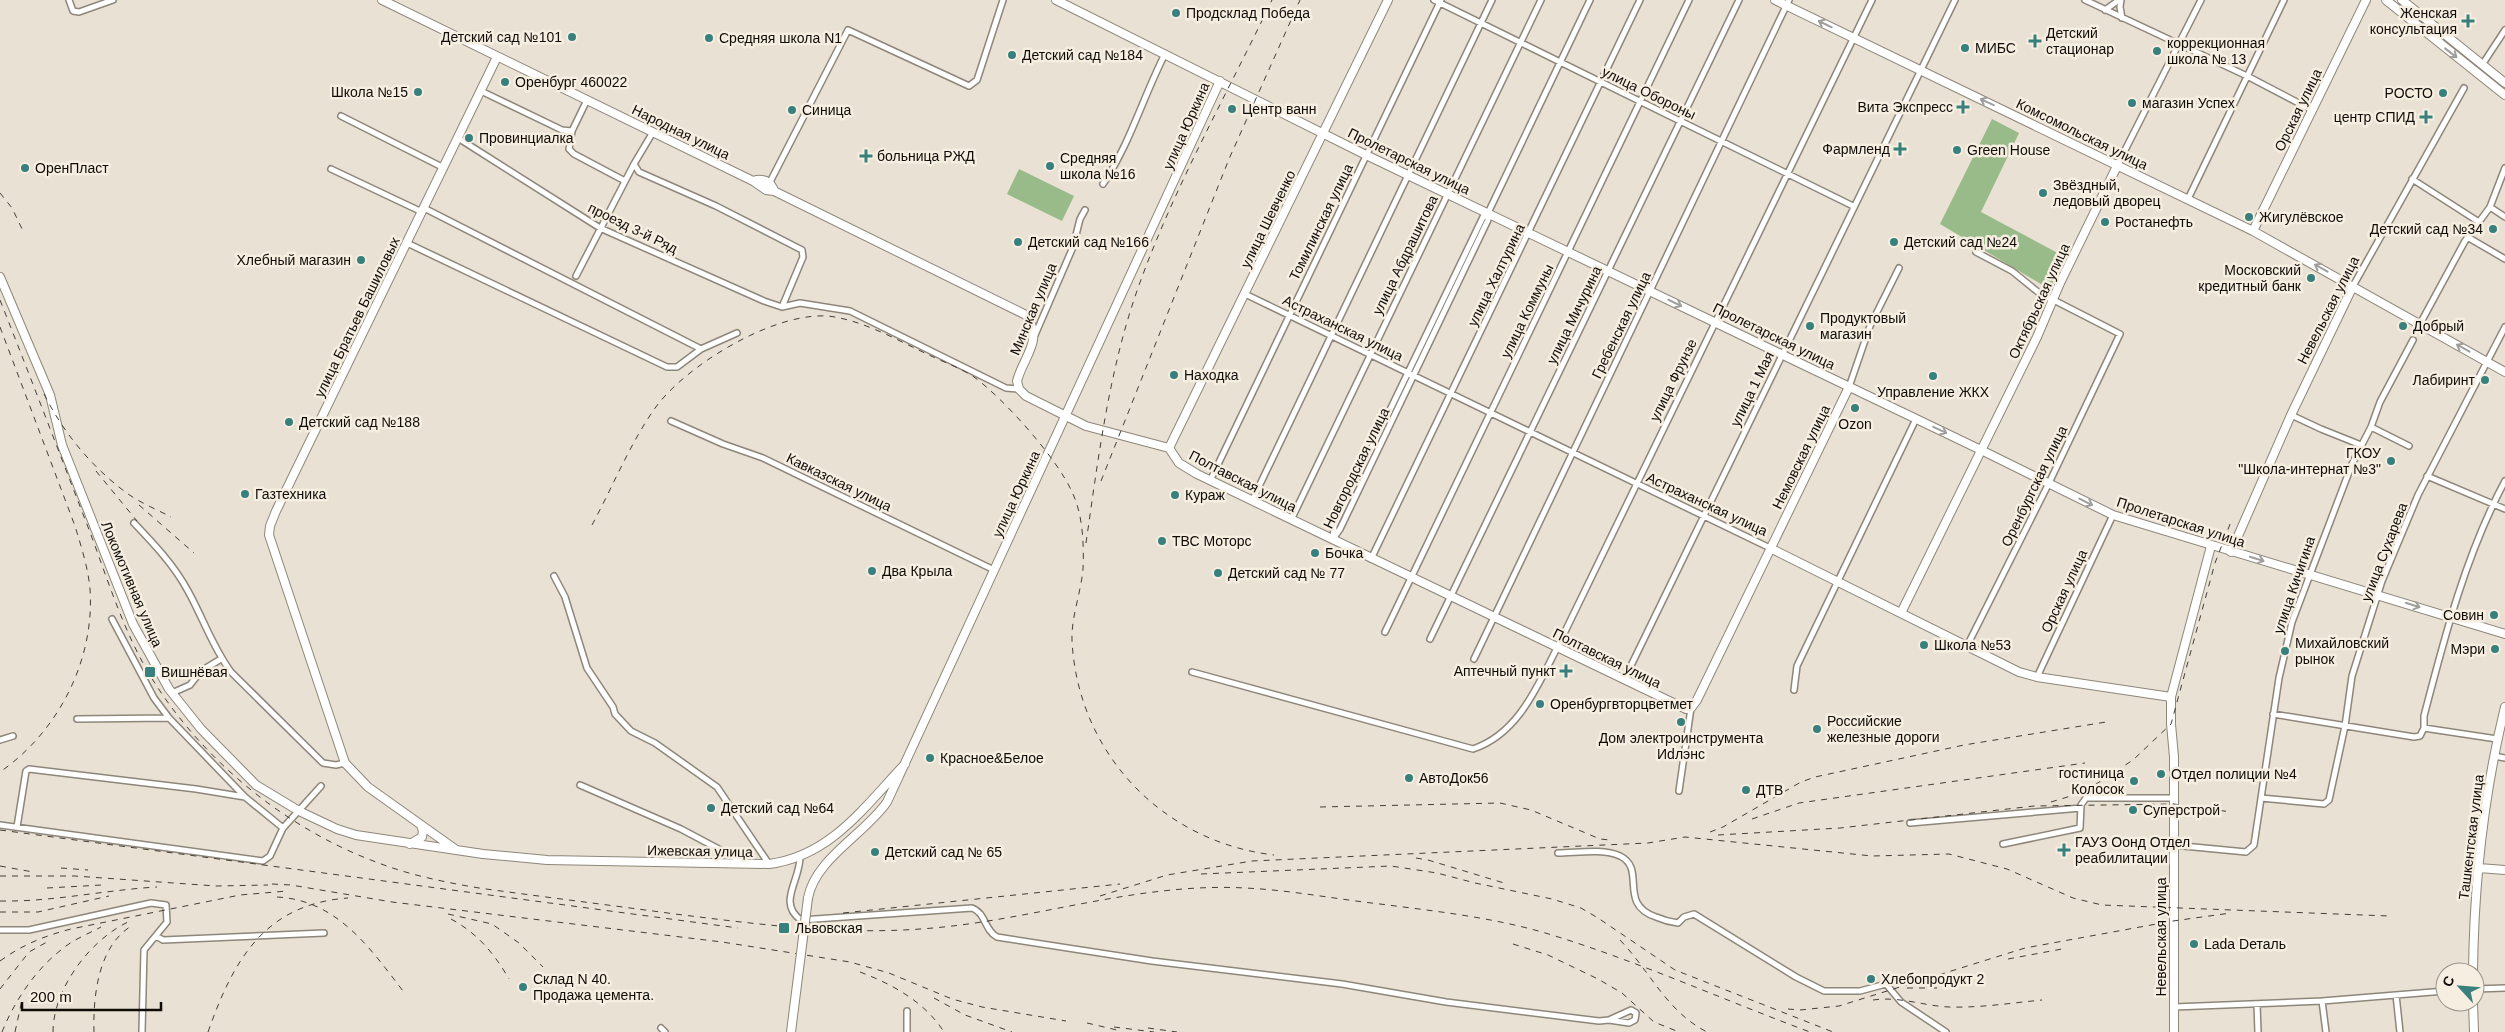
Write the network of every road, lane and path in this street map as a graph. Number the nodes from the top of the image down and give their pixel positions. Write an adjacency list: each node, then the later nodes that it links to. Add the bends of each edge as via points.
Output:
1 (69, 0): 2 (street, via 73,11 79,12)
2 (114, 0)
3 (382, 0): 33 (street, Народная улица)
4 (1003, 0): 65 (street, via 977,80 969,86 848,30)
5 (1056, 0): 32 (street, Пролетарская улица)
6 (1388, 0): 51 (street, улица Шевченко)
7 (1492, 0): 27 (street)
8 (1541, 0): 30 (street, улица Абдрашитова)
9 (1590, 0): 34 (street, Новгородская улица)
10 (1640, 0): 39 (street, улица Халтурина)
11 (1689, 0): 45 (street, улица Коммуны)
12 (1739, 0): 48 (street, улица Мичурина)
13 (1775, 0): 24 (street, Комсомольская улица)
14 (1872, 0): 29 (street, улица Фрунзе)
15 (1955, 0): 36 (street, улица 1 Мая)
16 (2086, 0): 25 (street)
17 (2120, 0): 25 (street); 26 (street)
18 (2201, 0): 31 (street, Октябрьская улица)
19 (2284, 0): 37 (street)
20 (2366, 0): 46 (street, Орская улица)
21 (2386, 0): 43 (street, one-way to 43)
22 (2402, 0): 35 (street)
23 (1438, 1): 27 (street, улица Обороны); 54 (street, Томилинская улица)
24 (1787, 3): 29 (street, Комсомольская улица, one-way to 24); 53 (street, Гребенская улица)
25 (2104, 10): 26 (street)
26 (2122, 18): 31 (street)
27 (1481, 23): 30 (street, улица Обороны); 61 (street)
28 (2505, 30): 35 (street)
29 (1852, 38): 36 (street, Комсомольская улица); 60 (street, улица Фрунзе)
30 (1520, 44): 34 (street, улица Обороны); 68 (street, улица Абдрашитова)
31 (2179, 45): 37 (street); 56 (street, Октябрьская улица)
32 (1165, 54): 38 (street, Пролетарская улица); 66 (street, via 1115,167)
33 (497, 57): 42 (street, улица Братьев Башиловых); 44 (street, Народная улица)
34 (1560, 63): 39 (street, улица Обороны); 74 (street, Новгородская улица)
35 (2482, 65): 40 (street)
36 (1920, 71): 56 (street, Комсомольская улица, one-way to 36); 70 (street, улица 1 Мая)
37 (2247, 76): 46 (street); 69 (street)
38 (1220, 81): 51 (street, Пролетарская улица); 114 (street, улица Юркина)
39 (1601, 82): 45 (street, улица Обороны); 79 (street, улица Халтурина)
40 (2505, 84)
41 (2464, 88): 62 (street, Невельская улица)
42 (481, 90): 49 (street, via 562,130); 52 (street, улица Братьев Башиловых)
43 (2505, 95)
44 (587, 100): 49 (street); 50 (street, Народная улица)
45 (1640, 100): 48 (street, улица Обороны); 82 (street, улица Коммуны)
46 (2312, 110): 78 (street, Орская улица)
47 (341, 116): 57 (street)
48 (1682, 121): 53 (street, улица Обороны); 86 (street, улица Мичурина)
49 (572, 131): 63 (street, via 569,149 574,154)
50 (653, 132): 55 (street); 64 (street, Народная улица)
51 (1324, 133): 54 (street, Пролетарская улица); 91 (street, улица Шевченко)
52 (458, 138): 57 (street, улица Братьев Башиловых); 77 (street, проезд 3-й Ряд)
53 (1721, 140): 60 (street, улица Обороны); 90 (street, Гребенская улица)
54 (1366, 155): 61 (street, Пролетарская улица); 94 (street, Томилинская улица)
55 (634, 164): 63 (street); 93 (street, via 638,172 716,206 802,250 803,257)
56 (2118, 164): 69 (street, Комсомольская улица); 92 (street, Октябрьская улица)
57 (444, 168): 72 (street, улица Братьев Башиловых)
58 (2505, 168): 71 (street)
59 (331, 169): 72 (street)
60 (1787, 173): 70 (street, улица Обороны); 95 (street, улица Фрунзе)
61 (1408, 174): 68 (street, Пролетарская улица); 100 (street)
62 (2412, 179): 76 (street); 89 (street, Невельская улица)
63 (626, 181): 77 (street)
64 (753, 181): 65 (street, Народная улица); 67 (street, Народная улица, via 766,190)
65 (770, 182): 67 (street)
66 (1103, 184)
67 (774, 191): 99 (street, Народная улица, via 1026,315)
68 (1447, 193): 74 (street, Пролетарская улица); 104 (street, улица Абдрашитова)
69 (2188, 199): 78 (street, Комсомольская улица)
70 (1853, 206): 103 (street, улица 1 Мая)
71 (2490, 207): 75 (street); 76 (street)
72 (423, 210): 81 (street, улица Братьев Башиловых); 102 (street)
73 (1085, 210): 99 (street, Минская улица, via 1073,247)
74 (1488, 213): 79 (street, Пролетарская улица); 107 (street, Новгородская улица, via 1483,217); 108 (street, Новгородская улица, via 1488,220)
75 (2505, 217)
76 (2479, 222): 80 (street)
77 (600, 228): 87 (street); 93 (street, проезд 3-й Ряд, via 773,306)
78 (2252, 231): 89 (street, Комсомольская улица, one-way to 78)
79 (1529, 232): 82 (street, Пролетарская улица); 111 (street, улица Халтурина)
80 (2469, 238): 84 (street); 96 (street)
81 (407, 243): 102 (street, via 667,367 677,367); 177 (street, улица Братьев Башиловых, via 270,526 269,535 277,563)
82 (1568, 252): 86 (street, Пролетарская улица); 112 (street, улица Коммуны)
83 (1976, 252): 92 (street, via 2012,271 2038,292)
84 (2505, 259)
85 (1899, 268): 109 (street, Немовская улица, via 1870,326)
86 (1608, 270): 90 (street, Пролетарская улица); 118 (street, улица Мичурина)
87 (576, 276)
88 (0, 277): 163 (street, Локомотивная улица, via 50,396 59,436 74,478 132,624)
89 (2352, 286): 96 (street, Комсомольская улица); 113 (street, Невельская улица)
90 (1650, 291): 95 (street, Пролетарская улица, one-way to 95); 123 (street, Гребенская улица)
91 (1245, 294): 94 (street, Астраханская улица); 121 (street, улица Шевченко)
92 (2053, 299): 122 (street, Октябрьская улица); 127 (street, Оренбургская улица, via 2120,334)
93 (782, 307): 110 (street, via 800,303 850,311 1006,388)
94 (1288, 316): 100 (street, Астраханская улица); 125 (street, Томилинская улица)
95 (1714, 322): 103 (street, Пролетарская улица); 128 (street, улица Фрунзе)
96 (2420, 324): 105 (street, Комсомольская улица, one-way to 96)
97 (2505, 327): 105 (street, улица Сухарева)
98 (737, 333): 102 (street)
99 (1035, 335): 110 (street, Минская улица, via 1020,373)
100 (1330, 336): 104 (street, Астраханская улица); 129 (street)
101 (2413, 340): 117 (street, улица Кичигина)
102 (702, 349)
103 (1781, 354): 109 (street, Пролетарская улица); 133 (street, улица 1 Мая)
104 (1369, 356): 107 (street, Астраханская улица); 134 (street, улица Абдрашитова)
105 (2486, 361): 106 (street, Комсомольская улица); 124 (street, улица Сухарева)
106 (2505, 372)
107 (1407, 374): 108 (street, Астраханская улица); 136 (street, Новгородская улица, via 1334,526)
108 (1413, 377): 111 (street, Астраханская улица); 136 (street, Новгородская улица)
109 (1849, 387): 115 (street, Пролетарская улица); 138 (street, Немовская улица)
110 (1019, 389): 114 (street)
111 (1450, 394): 112 (street, Астраханская улица); 140 (street, улица Халтурина)
112 (1490, 413): 118 (street, Астраханская улица); 144 (street, улица Коммуны)
113 (2291, 415): 119 (street); 139 (street, Невельская улица)
114 (1066, 417): 121 (street); 141 (street, улица Юркина)
115 (1916, 419): 122 (street, Пролетарская улица, one-way to 122); 145 (street)
116 (671, 421): 141 (street, Кавказская улица, via 763,458)
117 (2370, 427): 119 (street, улица Кичигина); 120 (street)
118 (1529, 432): 123 (street, Астраханская улица); 147 (street, улица Мичурина)
119 (2361, 445): 142 (street, улица Кичигина)
120 (2409, 446)
121 (1168, 448): 125 (street, Полтавская улица, via 1179,463)
122 (1981, 450): 127 (street, Пролетарская улица); 148 (street, Октябрьская улица)
123 (1572, 453): 128 (street, Астраханская улица); 149 (street, Гребенская улица)
124 (2427, 476): 130 (street); 146 (street, улица Сухарева, via 2399,535)
125 (1210, 481): 129 (street, Полтавская улица)
126 (2505, 481): 130 (street)
127 (2049, 483): 132 (street, Пролетарская улица, one-way to 132); 155 (street, Оренбургская улица)
128 (1635, 484): 133 (street, Астраханская улица); 156 (street, улица Фрунзе)
129 (1252, 501): 134 (street, Полтавская улица)
130 (2493, 504): 131 (street); 150 (street)
131 (2505, 510)
132 (2113, 515): 137 (street, Пролетарская улица); 160 (street, Орская улица)
133 (1704, 516): 138 (street, Астраханская улица); 161 (street, улица 1 Мая)
134 (1291, 520): 136 (street, Полтавская улица)
135 (134, 523): 158 (street, via 165,555 188,590)
136 (1332, 540): 140 (street, Полтавская улица)
137 (2210, 546): 139 (street, Пролетарская улица); 164 (street, Невельская улица)
138 (1770, 548): 145 (street, Астраханская улица); 166 (street, Немовская улица)
139 (2231, 552): 142 (street, Пролетарская улица, one-way to 142)
140 (1371, 559): 144 (street, Полтавская улица)
141 (994, 570): 178 (street, улица Юркина)
142 (2308, 575): 146 (street, Пролетарская улица); 167 (street, улица Кичигина, via 2287,636)
143 (554, 576): 200 (street, via 565,597 587,668 618,718 631,731 661,746 717,787)
144 (1412, 578): 147 (street, Полтавская улица); 152 (street, улица Коммуны)
145 (1838, 580): 148 (street, Астраханская улица); 162 (street, via 1796,666)
146 (2379, 594): 150 (street, Пролетарская улица, one-way to 150); 170 (street, улица Сухарева, via 2352,676)
147 (1451, 597): 149 (street, Полтавская улица); 154 (street, улица Мичурина)
148 (1902, 613): 155 (street, Астраханская улица)
149 (1492, 616): 156 (street, Полтавская улица); 157 (street, Гребенская улица)
150 (2450, 616): 153 (street, Пролетарская улица); 171 (street, via 2424,716)
151 (112, 619): 168 (street, via 154,698)
152 (1385, 632)
153 (2505, 634)
154 (1430, 639)
155 (1967, 646): 160 (street, Астраханская улица, via 2019,672)
156 (1557, 648): 159 (street, улица Фрунзе, via 1521,714 1510,726 1472,750); 161 (street, Полтавская улица)
157 (1474, 658)
158 (221, 659): 163 (street, via 201,671 190,685); 177 (street, via 324,763)
159 (1192, 672)
160 (2037, 677): 164 (street, Астраханская улица)
161 (1624, 680): 166 (street, Полтавская улица, via 1681,707)
162 (1794, 690)
163 (172, 693): 187 (street, Локомотивная улица, via 201,729 252,781)
164 (2171, 697): 183 (street, Невельская улица)
165 (2505, 707): 173 (street, Ташкентская улица)
166 (1691, 708): 181 (street)
167 (2273, 714): 170 (street); 184 (street, улица Кичигина)
168 (169, 718): 169 (street); 182 (street)
169 (76, 719)
170 (2345, 726): 171 (street, via 2414,737 2420,736); 184 (street, улица Сухарева, via 2329,800 2324,804)
171 (2424, 728): 173 (street)
172 (13, 736): 174 (street)
173 (2497, 739): 175 (street, Ташкентская улица)
174 (0, 740)
175 (2494, 756): 176 (street); 202 (street, Ташкентская улица)
176 (2505, 758)
177 (345, 763): 191 (street, via 368,787)
178 (905, 764): 185 (street, Ижевская улица); 188 (street, улица Юркина)
179 (580, 785): 201 (street, via 738,857)
180 (321, 786): 187 (street)
181 (1679, 791)
182 (245, 797): 192 (street, via 28,769); 193 (street)
183 (2174, 798): 186 (street, via 2086,798 2082,800); 196 (street, Невельская улица)
184 (2261, 798): 196 (street, улица Кичигина, via 2254,845 2246,852)
185 (868, 803): 188 (street, via 878,807); 199 (street, Ижевская улица, via 830,841)
186 (2081, 808): 189 (street); 195 (street, via 2080,828)
187 (299, 812): 193 (street); 194 (street, Локомотивная улица, via 344,832)
188 (878, 815): 219 (street, улица Юркина, bridge, via 823,868 813,884 808,898)
189 (1910, 823)
190 (0, 825): 192 (street)
191 (421, 825): 194 (street, via 422,837); 197 (street)
192 (17, 827): 193 (street, via 263,861 270,856)
193 (283, 828)
194 (410, 844): 197 (street, Локомотивная улица)
195 (2003, 844)
196 (2173, 845): 214 (street, Невельская улица)
197 (458, 850): 201 (street, Ижевская улица, via 547,860)
198 (1558, 853): 221 (street, via 1601,852 1619,856 1632,868 1634,898 1647,914 1678,923 1694,914 1824,991 1860,992 1886,984 1901,1002)
199 (800, 858): 200 (street, Ижевская улица); 217 (street, via 790,906 791,912 801,920 972,908 997,937 1152,961 1342,984 1446,1002)
200 (769, 864): 201 (street, Ижевская улица)
201 (748, 865)
202 (2479, 868): 203 (street); 207 (street, Ташкентская улица)
203 (2505, 870)
204 (0, 930): 206 (street, via 29,930 160,903 166,905 168,915)
205 (324, 933): 206 (street, via 163,940)
206 (156, 936): 218 (street, via 146,946 144,956)
207 (2474, 962)
208 (2505, 988): 209 (street)
209 (2485, 989)
210 (2435, 992): 211 (street)
211 (2396, 995): 212 (street); 225 (street)
212 (2322, 1001): 213 (street); 224 (street)
213 (2257, 1004): 214 (street); 223 (street)
214 (2174, 1007): 222 (street, Невельская улица)
215 (908, 1011): 220 (street)
216 (2473, 1012): 226 (street)
217 (1610, 1020): 217 (street, via 1631,1010 1636,1014 1635,1020 1629,1023)
218 (142, 1032)
219 (791, 1032)
220 (907, 1032)
221 (1946, 1032)
222 (2174, 1032)
223 (2258, 1032)
224 (2326, 1032)
225 (2400, 1032)
226 (2474, 1032)

